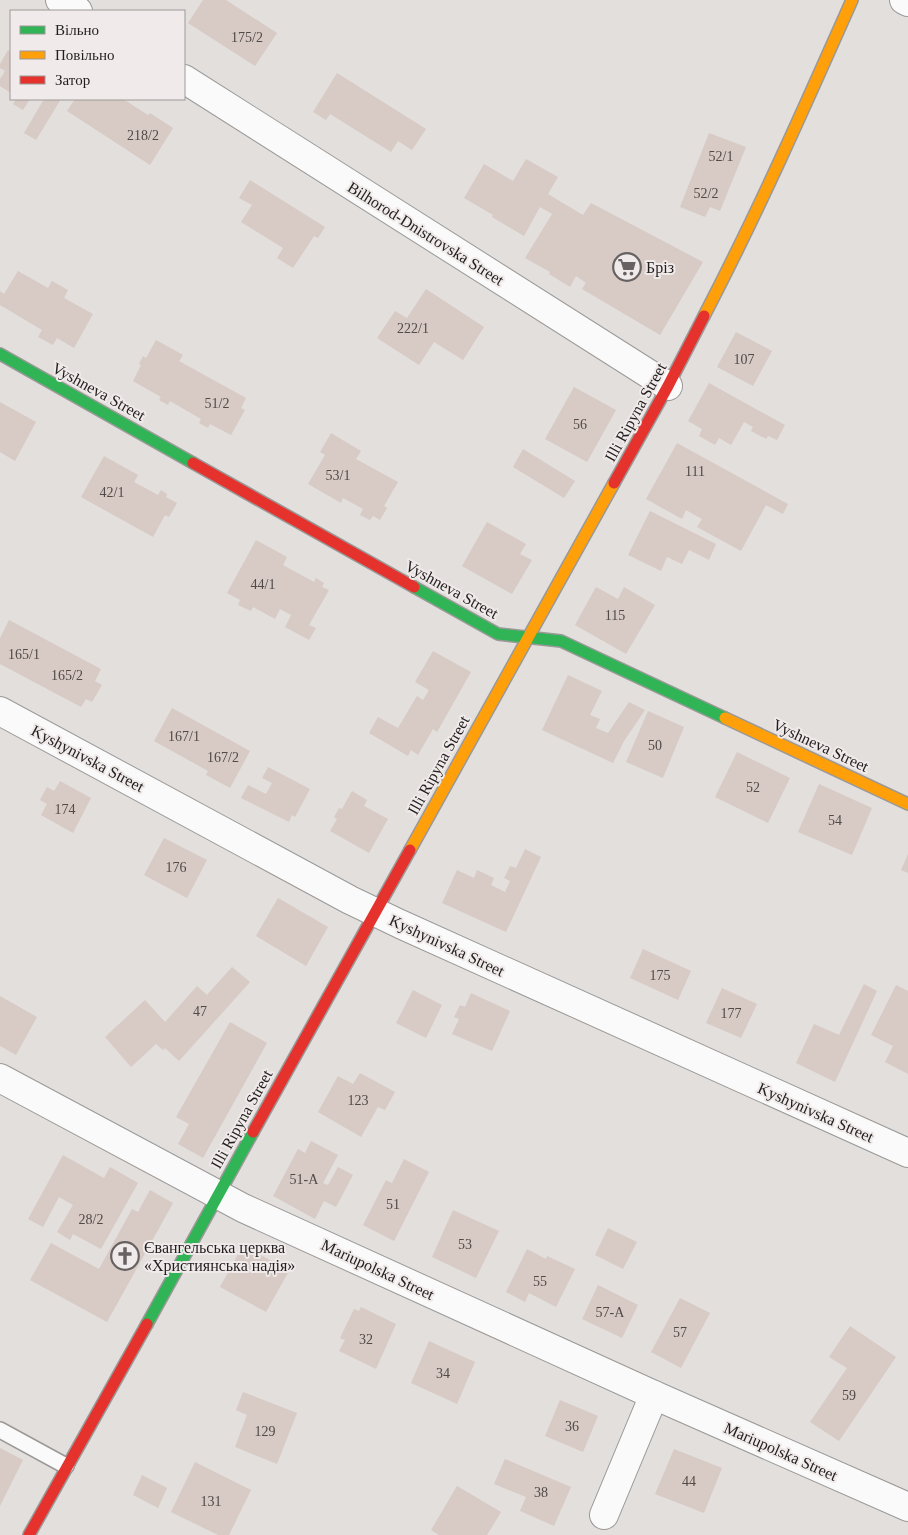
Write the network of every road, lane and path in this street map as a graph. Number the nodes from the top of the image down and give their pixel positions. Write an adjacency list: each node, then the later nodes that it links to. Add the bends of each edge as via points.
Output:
1 (60, 0): 5 (street)
2 (852, 0): 8 (street, Illi Ripyna Street, via 735,256)
3 (904, 0): 4 (street)
4 (908, 2)
5 (76, 10)
6 (185, 80): 8 (street, Bilhorod-Dnistrovska Street)
7 (0, 354): 9 (street, Vyshneva Street, via 498,634)
8 (668, 386): 9 (street, Illi Ripyna Street)
9 (528, 637): 11 (street, Vyshneva Street, via 561,641); 12 (street, Illi Ripyna Street)
10 (0, 710): 12 (street, Kyshynivska Street)
11 (908, 804)
12 (375, 912): 14 (street, Kyshynivska Street); 15 (street, Illi Ripyna Street)
13 (0, 1078): 15 (street, Mariupolska Street)
14 (908, 1153)
15 (218, 1194): 16 (street, Mariupolska Street); 18 (street, Illi Ripyna Street)
16 (654, 1395): 19 (street, Mariupolska Street); 20 (street)
17 (0, 1430): 18 (lane)
18 (66, 1466): 21 (street, Illi Ripyna Street)
19 (908, 1507)
20 (604, 1514)
21 (28, 1535)

